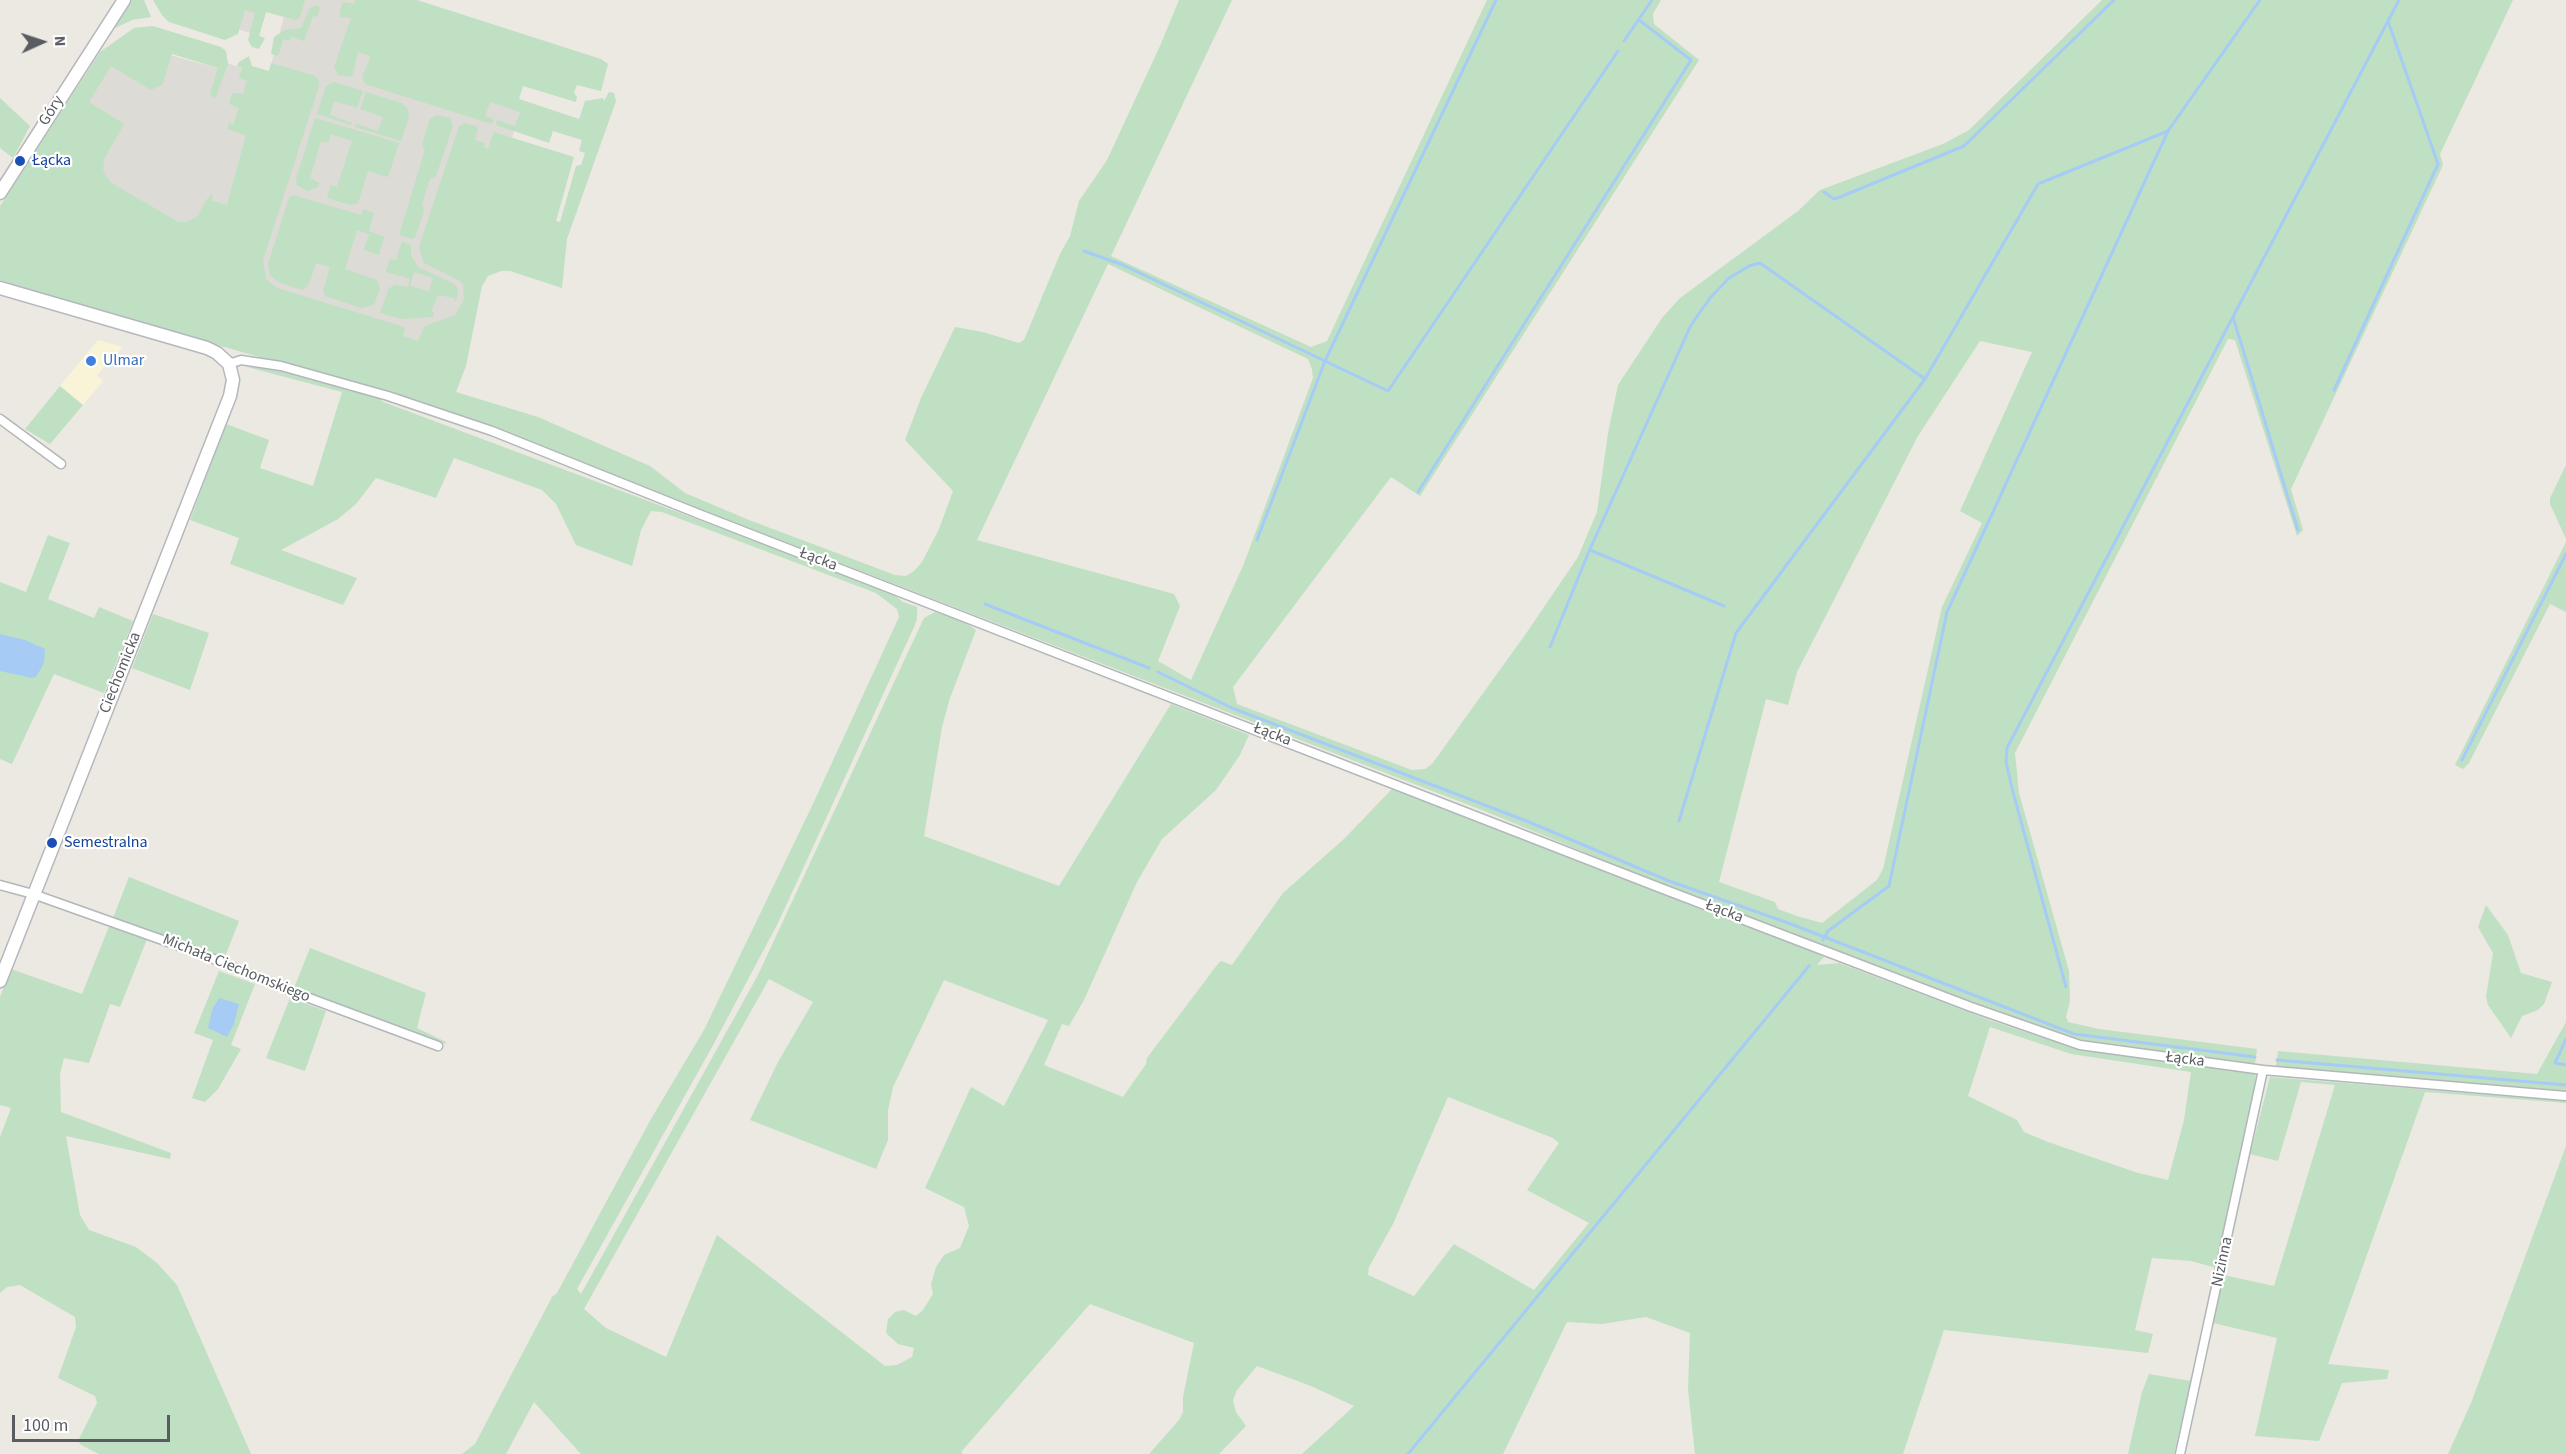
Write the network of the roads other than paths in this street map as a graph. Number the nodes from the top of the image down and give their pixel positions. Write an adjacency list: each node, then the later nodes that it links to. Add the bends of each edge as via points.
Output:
1 (124, 0): 2 (street, Góry)
2 (0, 193)
3 (0, 288): 4 (street, via 207,348)
4 (229, 364): 8 (street, Ciechomicka, via 230,396); 11 (street, Łącka, via 241,360 281,366 492,431 1658,887 2062,1039 2110,1050)
5 (0, 419): 6 (street)
6 (61, 464)
7 (0, 885): 8 (street)
8 (33, 894): 9 (street, Ciechomicka); 10 (street, Michała Ciechomskiego, via 199,953)
9 (0, 981)
10 (438, 1046)
11 (2263, 1070): 12 (street, Łącka); 13 (street, Nizinna)
12 (2566, 1096)
13 (2180, 1454)

